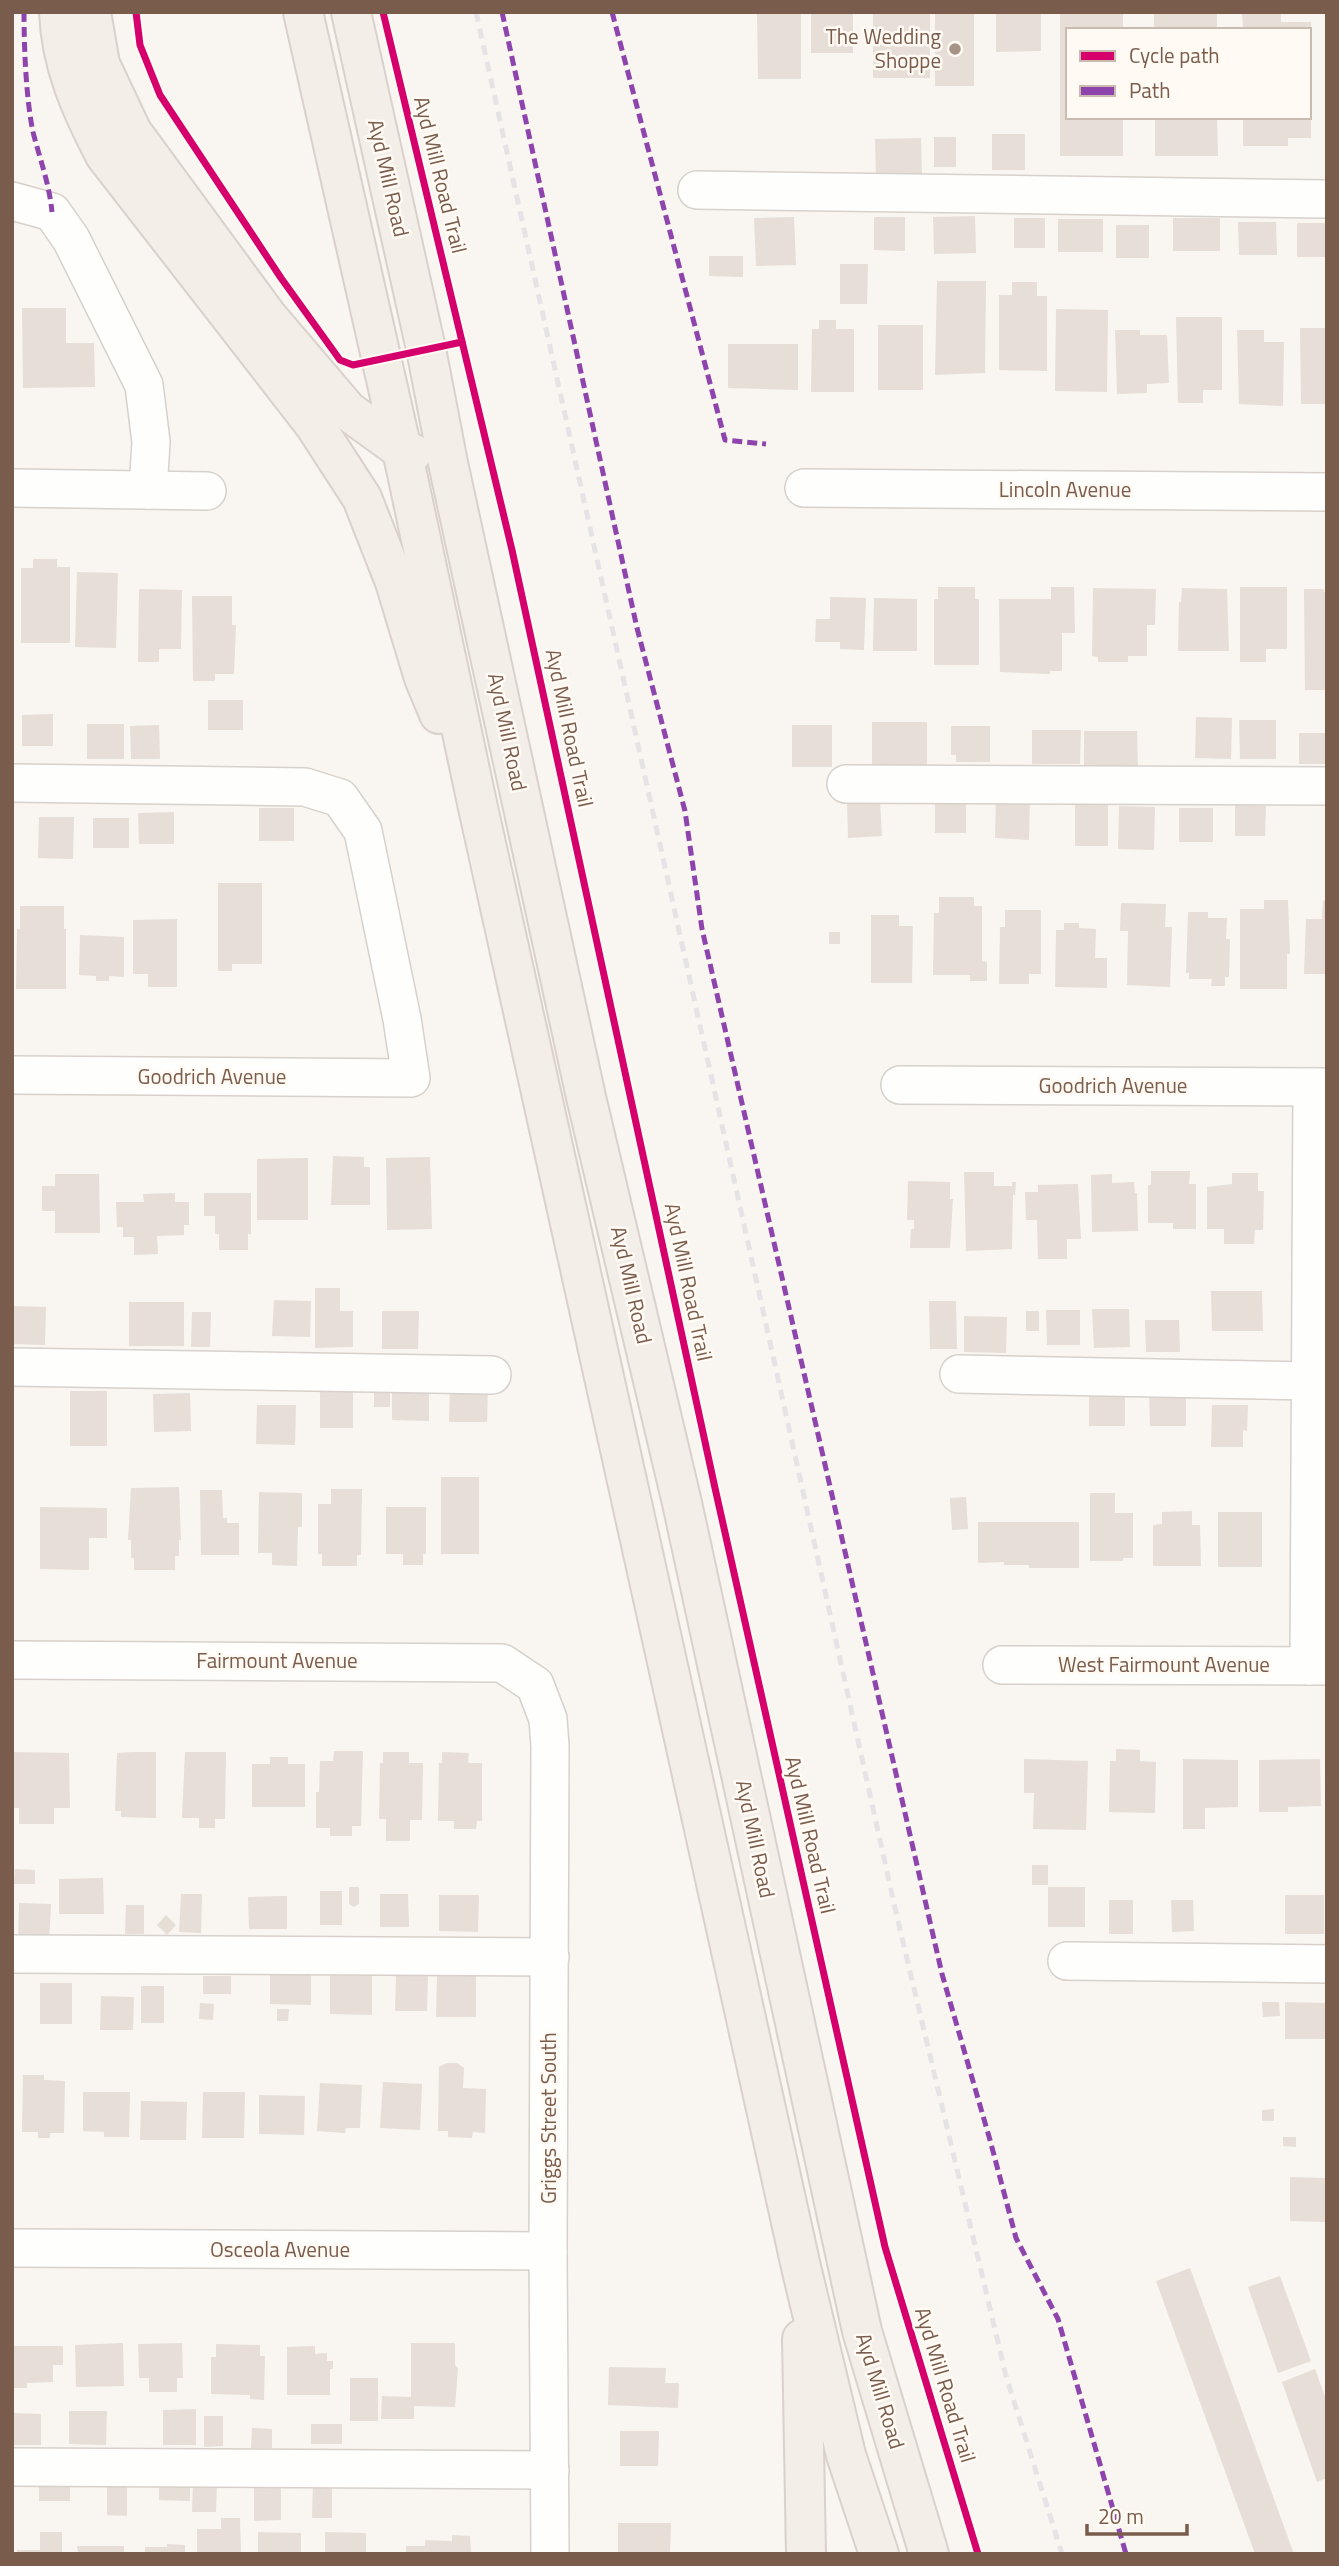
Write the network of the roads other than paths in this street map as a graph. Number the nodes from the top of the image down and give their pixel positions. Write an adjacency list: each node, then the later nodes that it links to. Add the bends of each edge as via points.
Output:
1 (59, 12): 18 (main road, via 67,70 105,155 314,424 362,499 395,582 424,678)
2 (91, 12): 8 (main road, via 100,64 132,132 267,316 339,401)
3 (303, 12): 8 (main road)
4 (351, 12): 9 (main road, Ayd Mill Road)
5 (696, 190): 6 (street)
6 (1327, 199)
7 (12, 201): 12 (street, via 52,212 71,239 144,385 151,442)
8 (402, 450): 9 (main road); 18 (main road)
9 (448, 463): 42 (main road, Ayd Mill Road, via 862,2331)
10 (12, 488): 12 (street)
11 (804, 488): 14 (street, Lincoln Avenue)
12 (148, 490): 13 (street)
13 (207, 491)
14 (1327, 492)
15 (12, 783): 19 (street, Goodrich Avenue, via 305,787 340,798 363,831 411,1079)
16 (846, 784): 17 (street)
17 (1327, 786)
18 (477, 803): 36 (main road)
19 (12, 1075)
20 (900, 1085): 21 (street, Goodrich Avenue)
21 (1319, 1087): 25 (street)
22 (12, 1367): 24 (street)
23 (959, 1374): 25 (street)
24 (492, 1375)
25 (1311, 1381): 28 (street)
26 (12, 1660): 29 (street, Fairmount Avenue, via 502,1663)
27 (1002, 1665): 28 (street, West Fairmount Avenue)
28 (1318, 1666)
29 (535, 1685): 31 (street, Griggs Street South, via 548,1719 550,1746)
30 (12, 1954): 31 (street)
31 (550, 1957): 35 (street, Griggs Street South)
32 (1067, 1961): 33 (street)
33 (1327, 1965)
34 (12, 2248): 35 (street, Osceola Avenue)
35 (548, 2251): 38 (street, Griggs Street South)
36 (800, 2267): 40 (main road); 41 (main road, via 846,2455)
37 (12, 2467): 38 (street)
38 (550, 2470): 39 (street, Griggs Street South)
39 (550, 2554)
40 (806, 2554)
41 (879, 2554)
42 (929, 2554)

